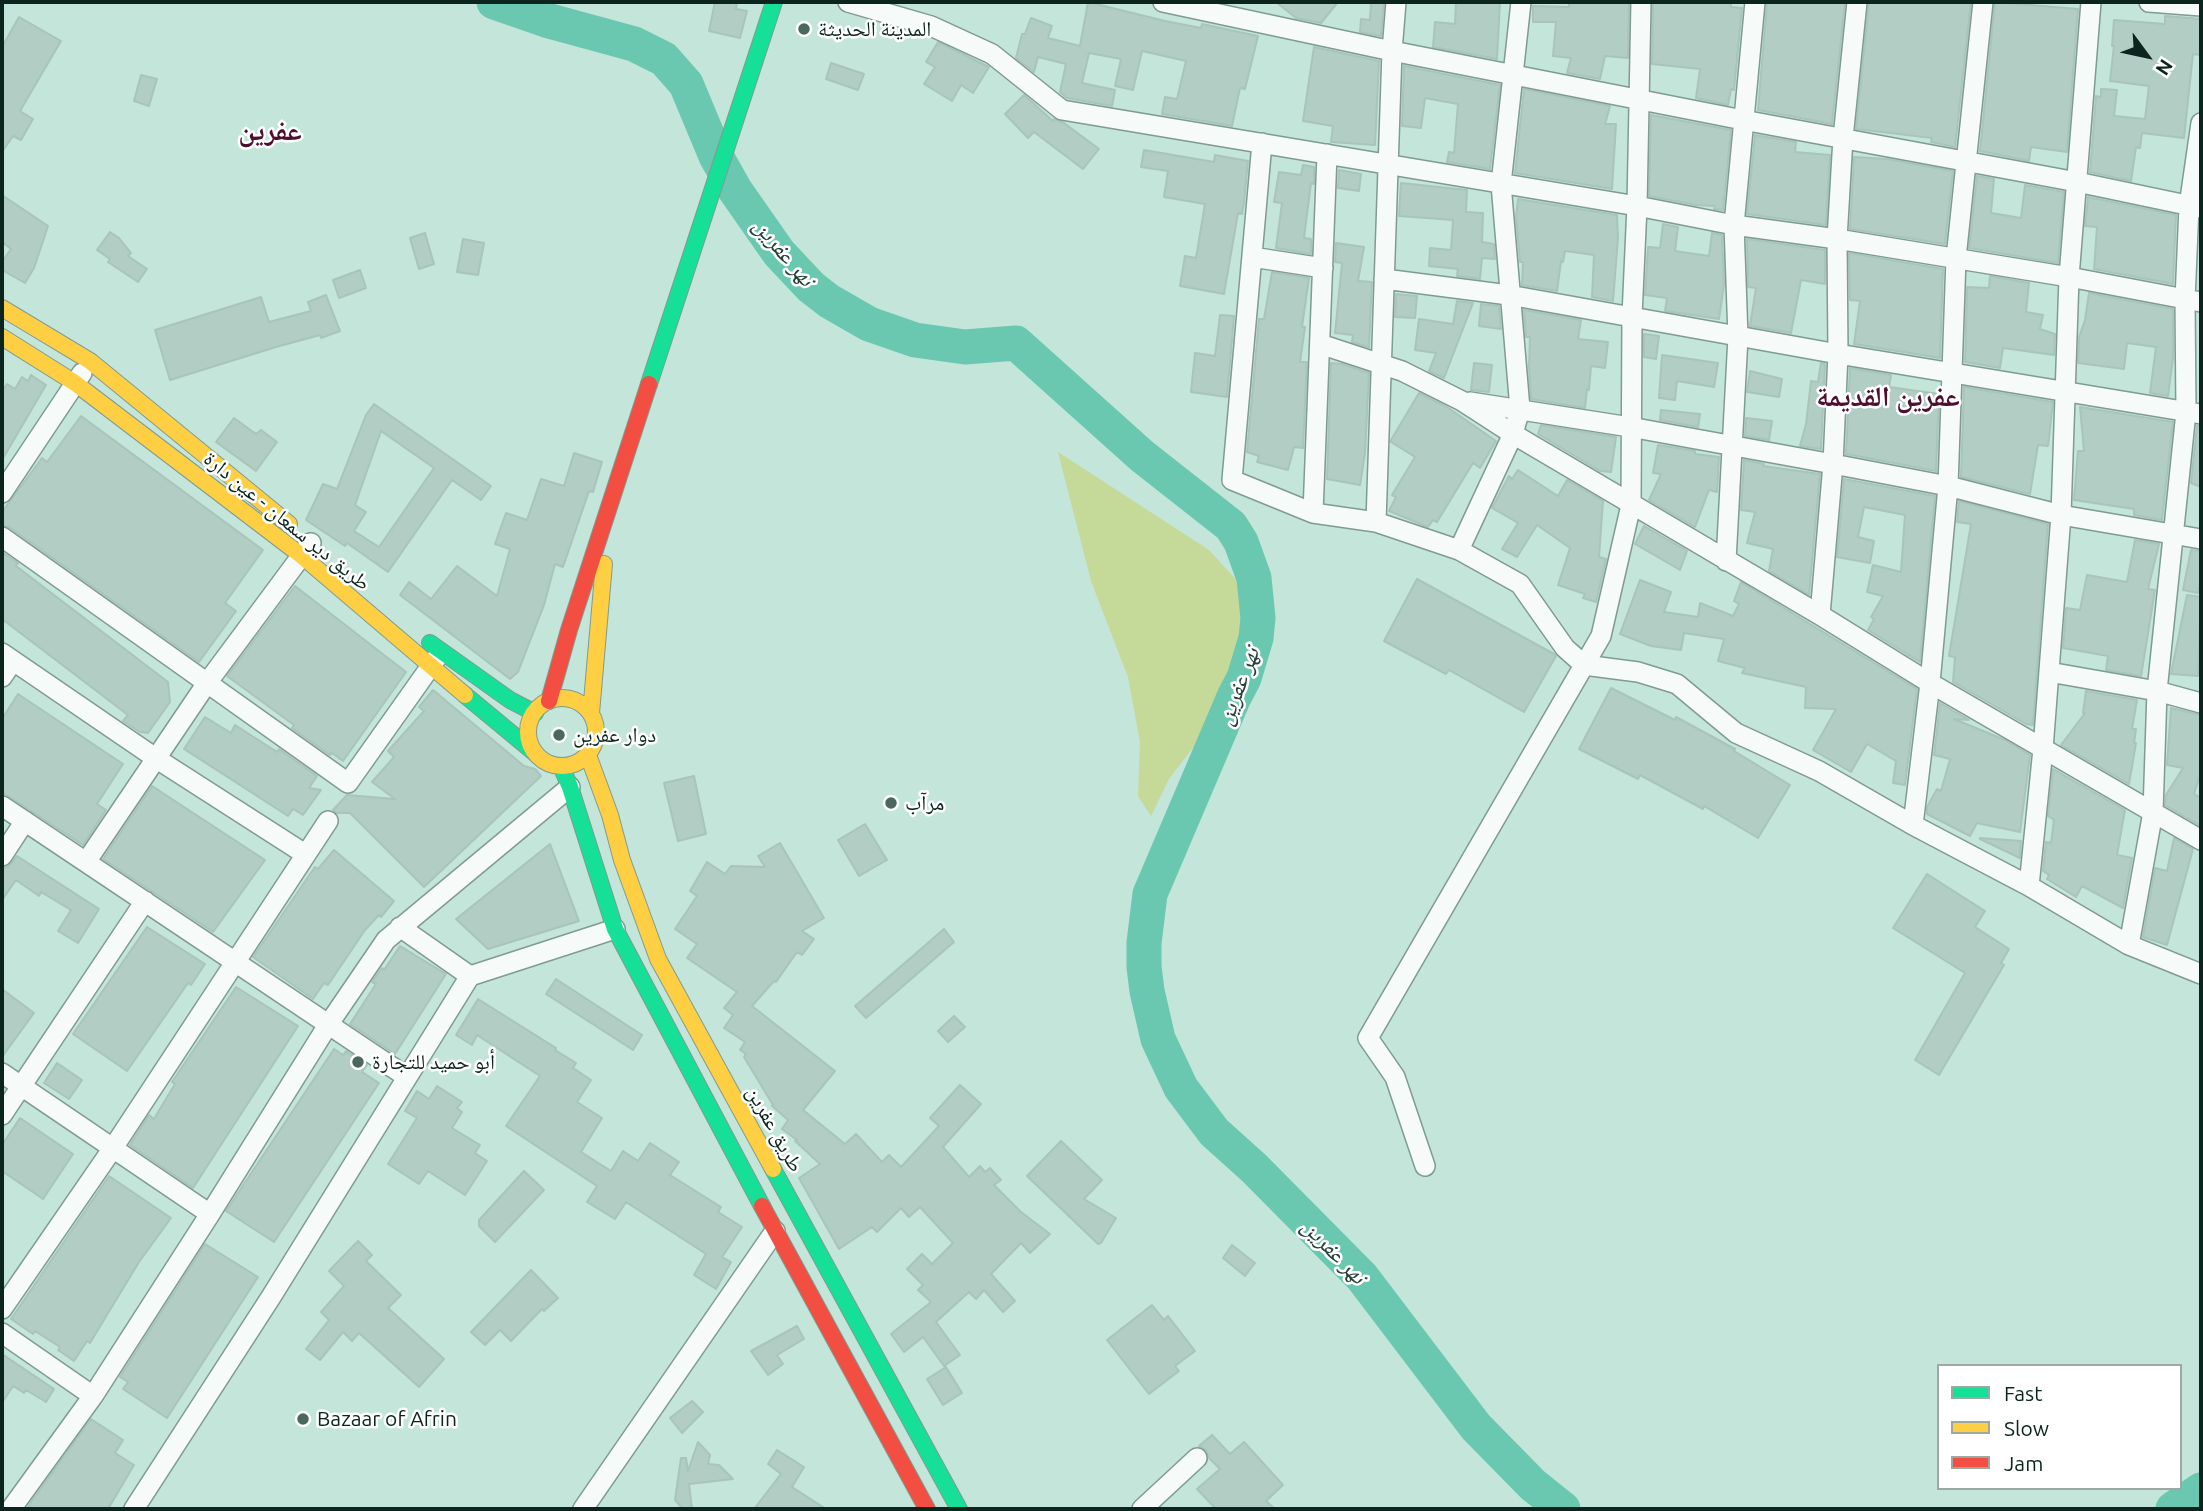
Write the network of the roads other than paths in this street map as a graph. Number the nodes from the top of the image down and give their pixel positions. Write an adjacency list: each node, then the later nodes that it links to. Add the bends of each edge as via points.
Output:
1 (774, 2): 58 (main road)
2 (848, 2): 19 (street, via 931,26 992,54 1062,110)
3 (1164, 2): 13 (street)
4 (1396, 2): 13 (street)
5 (1521, 2): 14 (street)
6 (1641, 2): 15 (street)
7 (1755, 2): 16 (street)
8 (1857, 2): 18 (street)
9 (1983, 2): 21 (street)
10 (2091, 2): 23 (street)
11 (2149, 2): 12 (street)
12 (2201, 6)
13 (1392, 51): 14 (street); 22 (street)
14 (1514, 74): 15 (street); 24 (street)
15 (1639, 99): 16 (street); 25 (street)
16 (1742, 120): 18 (street); 27 (street)
17 (2201, 123): 26 (street)
18 (1843, 138): 21 (street); 28 (street)
19 (1262, 144): 20 (street); 29 (street)
20 (1327, 154): 22 (street); 31 (street)
21 (1965, 162): 23 (street); 30 (street)
22 (1388, 166): 24 (street); 33 (street)
23 (2077, 183): 26 (street); 32 (street)
24 (1502, 184): 25 (street); 34 (street)
25 (1637, 206): 27 (street); 37 (street)
26 (2195, 207): 35 (street)
27 (1734, 225): 28 (street); 39 (street)
28 (1838, 239): 30 (street); 41 (street)
29 (1252, 257): 31 (street); 57 (street, via 1232,480)
30 (1956, 258): 32 (street); 44 (street)
31 (1323, 268): 40 (street)
32 (2069, 277): 35 (street); 46 (street)
33 (1384, 279): 34 (street); 43 (street)
34 (1509, 295): 37 (street); 48 (street)
35 (2193, 301): 49 (street)
36 (2, 309): 42 (main road, طريق دير سمعان - عين دارة)
37 (1632, 316): 39 (street); 50 (street)
38 (2, 337): 45 (main road, طريق دير سمعان - عين دارة)
39 (1738, 337): 41 (street); 52 (street)
40 (1320, 344): 43 (street); 57 (street)
41 (1838, 354): 44 (street); 53 (street)
42 (90, 361): 45 (street); 65 (main road, طريق دير سمعان - عين دارة)
43 (1381, 364): 47 (street); 60 (street)
44 (1952, 373): 46 (street); 54 (street)
45 (75, 383): 55 (street); 65 (main road, طريق دير سمعان - عين دارة)
46 (2066, 391): 49 (street); 59 (street)
47 (1462, 401): 48 (street); 51 (street)
48 (1520, 409): 50 (street); 51 (street)
49 (2193, 413): 61 (street)
50 (1630, 427): 52 (street); 56 (street)
51 (1513, 434): 56 (street); 64 (street)
52 (1734, 446): 53 (street); 66 (street)
53 (1833, 464): 54 (street); 68 (street)
54 (1948, 486): 59 (street); 75 (street)
55 (2, 493)
56 (1631, 505): 66 (street); 72 (street, via 1601,636)
57 (1314, 513): 60 (street)
58 (608, 514): 77 (main road); 80 (main road)
59 (2061, 515): 61 (street); 73 (street)
60 (1376, 522): 64 (street)
61 (2174, 535): 63 (street); 76 (street)
62 (2, 537): 74 (street)
63 (2201, 539)
64 (1459, 550): 72 (street, via 1520,584 1565,648)
65 (317, 552): 67 (main road, طريق دير سمعان - عين دارة); 70 (main road, طريق دير سمعان - عين دارة); 74 (street)
66 (1726, 561): 68 (street)
67 (391, 611)
68 (1820, 615): 75 (street)
69 (421, 635): 70 (main road, طريق دير سمعان - عين دارة)
70 (436, 659): 74 (street, via 348,783); 79 (main road, طريق دير سمعان - عين دارة); 82 (main road, طريق دير سمعان - عين دارة)
71 (5, 664): 84 (street)
72 (1584, 665): 91 (street, via 1638,672 1677,684 1735,733 1819,772); 110 (street, via 1368,1038 1395,1077)
73 (2049, 673): 76 (street); 81 (street)
74 (207, 683): 84 (street)
75 (1930, 683): 81 (street); 91 (street)
76 (2157, 691): 78 (street); 88 (street)
77 (549, 701): 79 (main road); 80 (main road, via 567,699)
78 (2201, 703)
79 (535, 713): 82 (main road, via 529,737)
80 (591, 713): 83 (main road, via 596,734)
81 (2043, 749): 88 (street); 96 (street)
82 (536, 753): 85 (main road)
83 (588, 755): 85 (main road); 121 (main road, طريق عفرين, via 658,958)
84 (157, 759): 93 (street); 95 (street)
85 (561, 766): 86 (main road)
86 (570, 787): 98 (street); 99 (main road)
87 (2, 806): 89 (street)
88 (2153, 812): 92 (street); 100 (street)
89 (25, 821): 94 (street); 95 (street)
90 (328, 821): 93 (street)
91 (1913, 825): 96 (street)
92 (2201, 840)
93 (305, 854): 101 (street)
94 (2, 856)
95 (86, 862): 97 (street)
96 (2029, 886): 100 (street)
97 (145, 901): 101 (street); 107 (street)
98 (400, 928): 103 (street); 104 (street, via 386,940)
99 (615, 929): 103 (street); 112 (main road)
100 (2129, 945): 102 (street)
101 (234, 962): 104 (street); 109 (street)
102 (2201, 974)
103 (470, 976): 106 (street)
104 (327, 1024): 106 (street); 111 (street)
105 (2, 1073): 107 (street)
106 (407, 1077): 118 (street)
107 (21, 1086): 108 (street); 109 (street)
108 (2, 1115)
109 (113, 1148): 111 (street); 113 (street)
110 (1425, 1167)
111 (210, 1214): 115 (street)
112 (775, 1231): 119 (street); 120 (main road)
113 (2, 1309)
114 (2, 1333): 115 (street)
115 (93, 1396): 117 (street)
116 (1198, 1458): 122 (street)
117 (10, 1509)
118 (134, 1509)
119 (583, 1509)
120 (927, 1509)
121 (959, 1509)
122 (1142, 1509)

